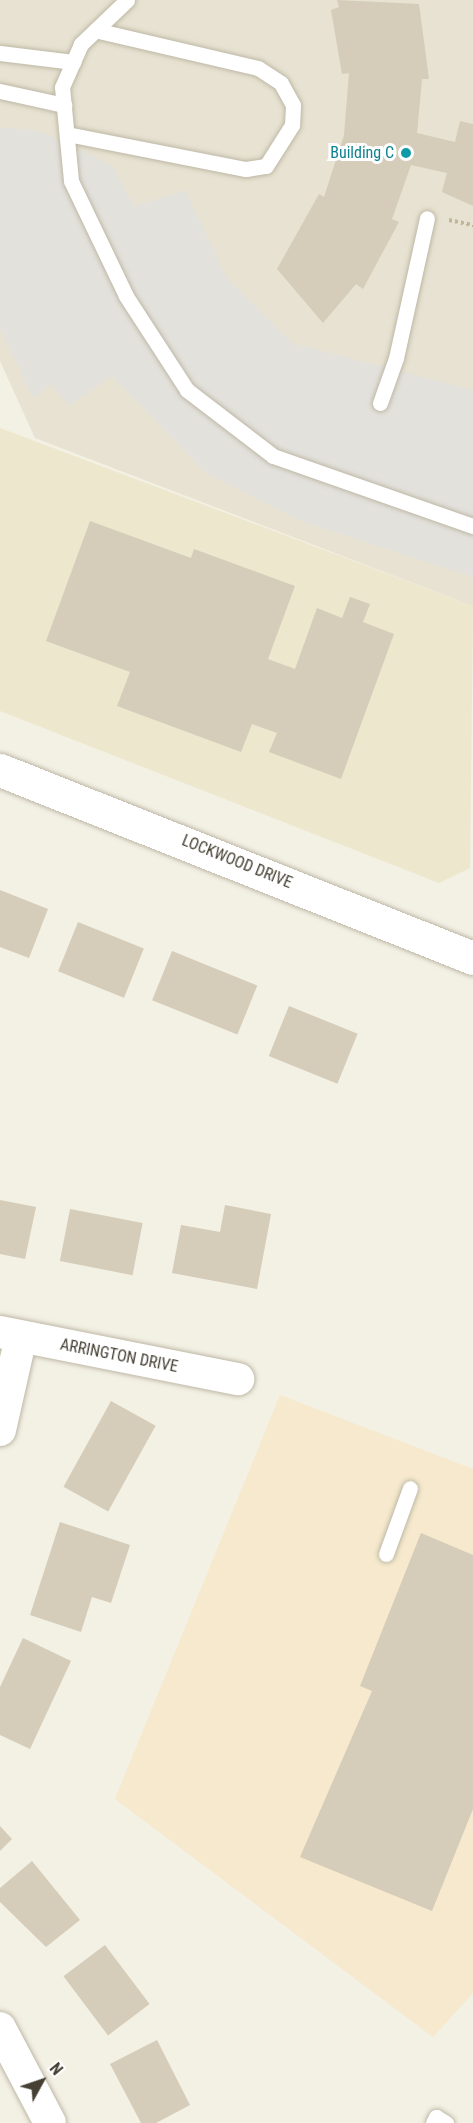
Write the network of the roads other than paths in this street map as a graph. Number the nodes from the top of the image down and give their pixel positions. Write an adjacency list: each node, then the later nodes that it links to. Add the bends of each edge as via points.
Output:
1 (127, 0): 2 (lane)
2 (95, 30): 4 (lane); 7 (lane, via 258,68 281,83 293,105 292,125 266,166 246,169)
3 (0, 53): 4 (lane)
4 (73, 62): 6 (lane, via 62,87)
5 (0, 91): 6 (lane)
6 (64, 105): 7 (lane)
7 (67, 134): 10 (lane, via 71,181 126,296 187,390 273,456)
8 (427, 218): 9 (lane, via 396,358)
9 (380, 403)
10 (473, 526)
11 (0, 770): 12 (street, LOCKWOOD DRIVE)
12 (473, 958)
13 (11, 1334): 14 (street, ARRINGTON DRIVE); 15 (street)
14 (238, 1379)
15 (0, 1430)
16 (410, 1488): 17 (lane)
17 (386, 1554)
18 (0, 2028): 19 (street)
19 (50, 2123)
20 (433, 2123): 21 (lane, via 436,2117)
21 (446, 2123)

